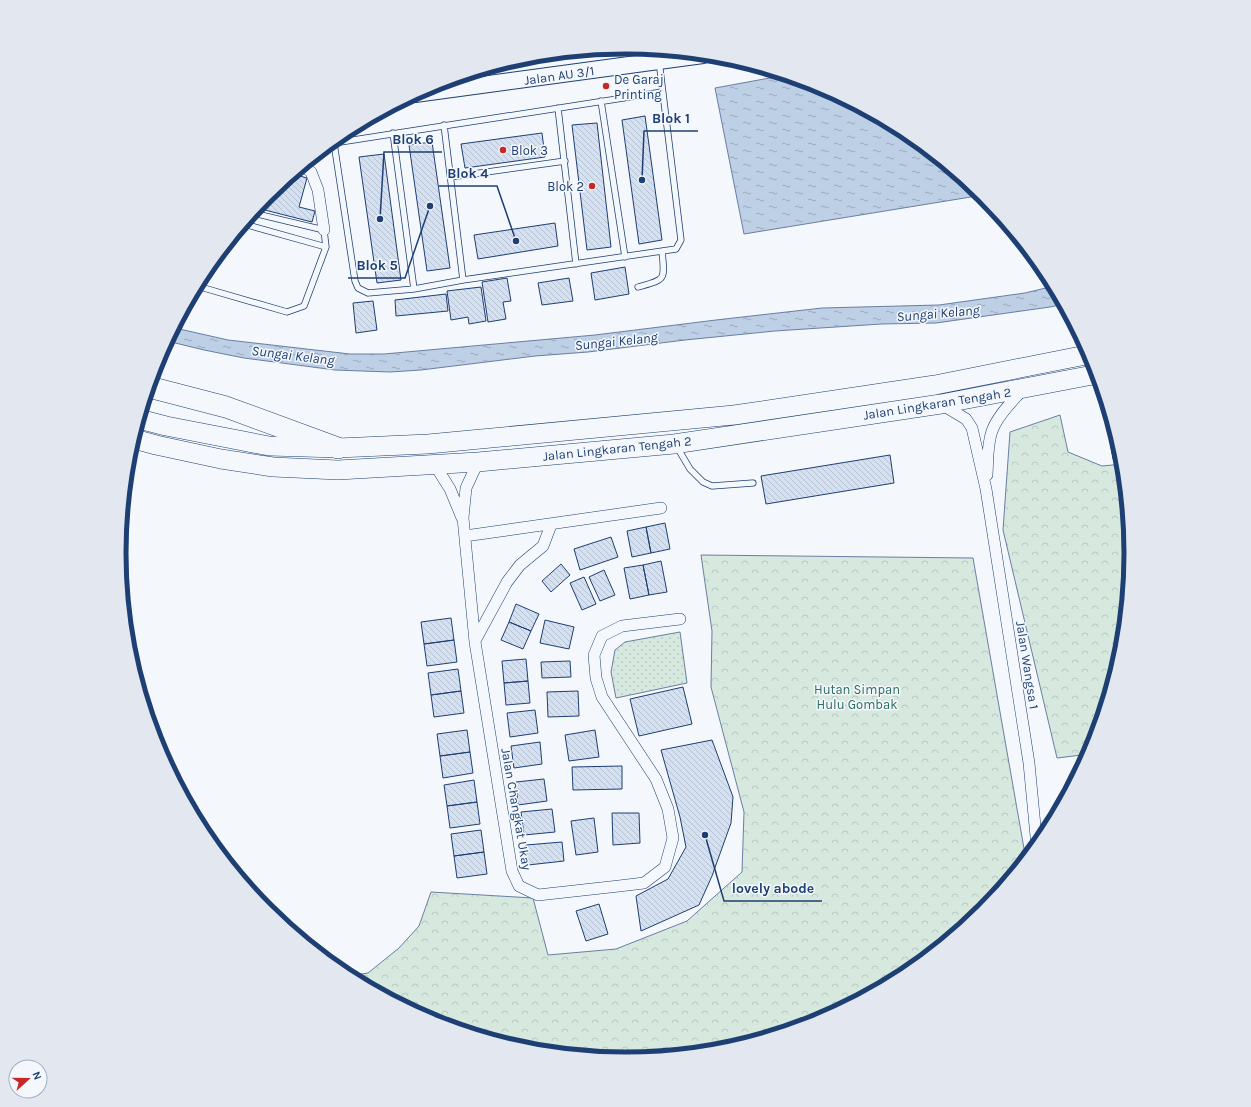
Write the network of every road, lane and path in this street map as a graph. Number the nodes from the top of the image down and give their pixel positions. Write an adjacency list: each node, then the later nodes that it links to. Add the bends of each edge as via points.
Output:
1 (685, 57): 2 (main road, Jalan AU 3/1)
2 (659, 61): 3 (main road, Jalan AU 3/1); 4 (lane)
3 (436, 91)
4 (662, 92): 5 (lane); 18 (lane, via 681,240 676,249)
5 (600, 101): 6 (lane); 19 (lane)
6 (558, 108): 7 (lane); 11 (lane)
7 (444, 125): 8 (lane); 13 (lane)
8 (393, 133): 9 (lane); 24 (lane)
9 (345, 140)
10 (335, 147): 24 (lane, via 358,288 368,294)
11 (565, 161): 13 (lane); 20 (lane)
12 (307, 169): 16 (street, via 311,172 318,190)
13 (451, 177): 21 (lane)
14 (259, 214): 16 (lane)
15 (249, 225): 17 (lane)
16 (324, 230): 17 (lane)
17 (326, 247): 22 (lane, via 304,306 287,312)
18 (662, 252): 19 (lane); 23 (lane, via 662,279)
19 (625, 257): 20 (lane)
20 (576, 264): 21 (lane)
21 (463, 280): 24 (lane)
22 (203, 288)
23 (638, 288)
24 (414, 289)
25 (1084, 355): 33 (highway, Jalan Lingkaran Tengah 2, via 935,385 734,415 428,444)
26 (1092, 375): 28 (highway, Jalan Lingkaran Tengah 2)
27 (155, 389): 33 (highway, via 226,408)
28 (1023, 389): 29 (highway, Jalan Lingkaran Tengah 2); 37 (street, Jalan Wangsa 1, via 999,418 992,431 988,446)
29 (941, 404): 32 (highway, Jalan Lingkaran Tengah 2); 37 (street, Jalan Wangsa 1, via 966,419 972,428)
30 (144, 420): 33 (highway, Jalan Lingkaran Tengah 2, via 269,446)
31 (139, 440): 35 (highway, Jalan Lingkaran Tengah 2, via 221,459 273,467 338,470)
32 (674, 444): 34 (highway, Jalan Lingkaran Tengah 2); 36 (lane, via 690,470 703,482 712,486)
33 (338, 448)
34 (478, 462): 35 (highway, Jalan Lingkaran Tengah 2); 39 (street, Jalan Changkat Ukay, via 466,488)
35 (435, 464): 39 (street, Jalan Changkat Ukay)
36 (753, 483)
37 (986, 489): 44 (street, Jalan Wangsa 1, via 1029,763)
38 (661, 508): 40 (street)
39 (463, 518): 41 (street, Jalan Changkat Ukay)
40 (551, 524): 41 (street); 43 (street, via 543,546 520,565 507,582)
41 (465, 536): 43 (street, Jalan Changkat Ukay)
42 (680, 619): 43 (street, Jalan Changkat Ukay, via 622,626 602,636 594,655 596,678 602,697 656,779 668,809 673,838 665,867 644,883 619,886 538,895 519,886 512,871)
43 (475, 642)
44 (1036, 838)

